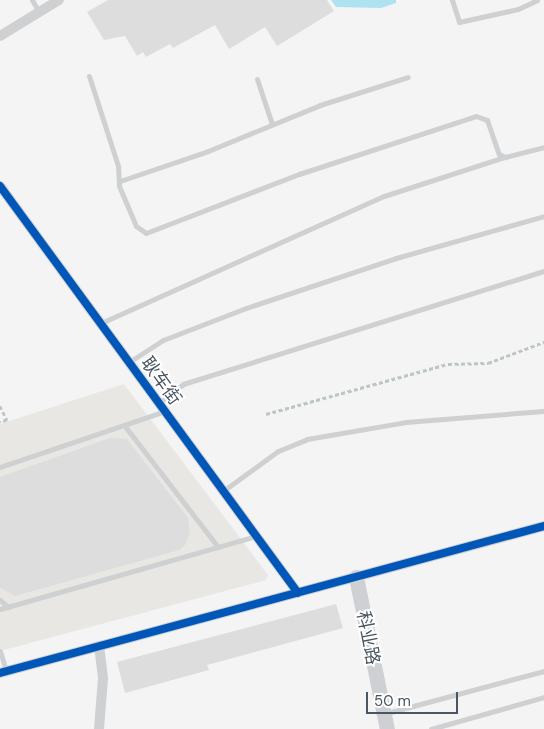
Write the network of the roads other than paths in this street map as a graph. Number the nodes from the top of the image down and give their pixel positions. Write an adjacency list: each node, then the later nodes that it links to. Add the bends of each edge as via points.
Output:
1 (32, 0): 5 (lane)
2 (60, 0): 5 (street)
3 (452, 0): 4 (lane, via 459,22 518,8)
4 (537, 0)
5 (39, 12): 6 (street)
6 (0, 36)
7 (89, 76): 13 (lane)
8 (408, 77): 10 (lane)
9 (257, 79): 10 (lane)
10 (272, 124): 13 (lane, via 208,151)
11 (544, 147): 12 (lane)
12 (505, 157): 13 (lane, via 499,154 487,120 476,116 290,177 146,233 136,226); 17 (lane, via 384,196)
13 (120, 181)
14 (0, 186): 17 (street, 耿车街)
15 (544, 216): 18 (lane, via 396,258 246,308 163,340)
16 (544, 271): 19 (lane, via 183,384)
17 (100, 323): 18 (street, 耿车街)
18 (128, 362): 19 (street, 耿车街)
19 (162, 407): 21 (lane); 23 (street, 耿车街)
20 (544, 411): 23 (lane, via 406,422 307,439 278,451)
21 (124, 425): 22 (lane); 26 (lane)
22 (0, 467)
23 (223, 491): 25 (street, 耿车街)
24 (544, 526): 27 (street)
25 (256, 536): 26 (lane); 28 (street, 耿车街)
26 (218, 547): 30 (lane)
27 (356, 577): 28 (street); 37 (street, 科业路)
28 (298, 593): 32 (street)
29 (0, 600): 30 (lane)
30 (8, 607): 31 (lane)
31 (0, 609)
32 (99, 646): 35 (street); 38 (street, via 103,678)
33 (0, 651): 35 (lane)
34 (544, 671): 37 (lane)
35 (3, 672)
36 (544, 697): 40 (lane)
37 (384, 714): 39 (street, 科业路)
38 (99, 729)
39 (387, 729)
40 (431, 729)

